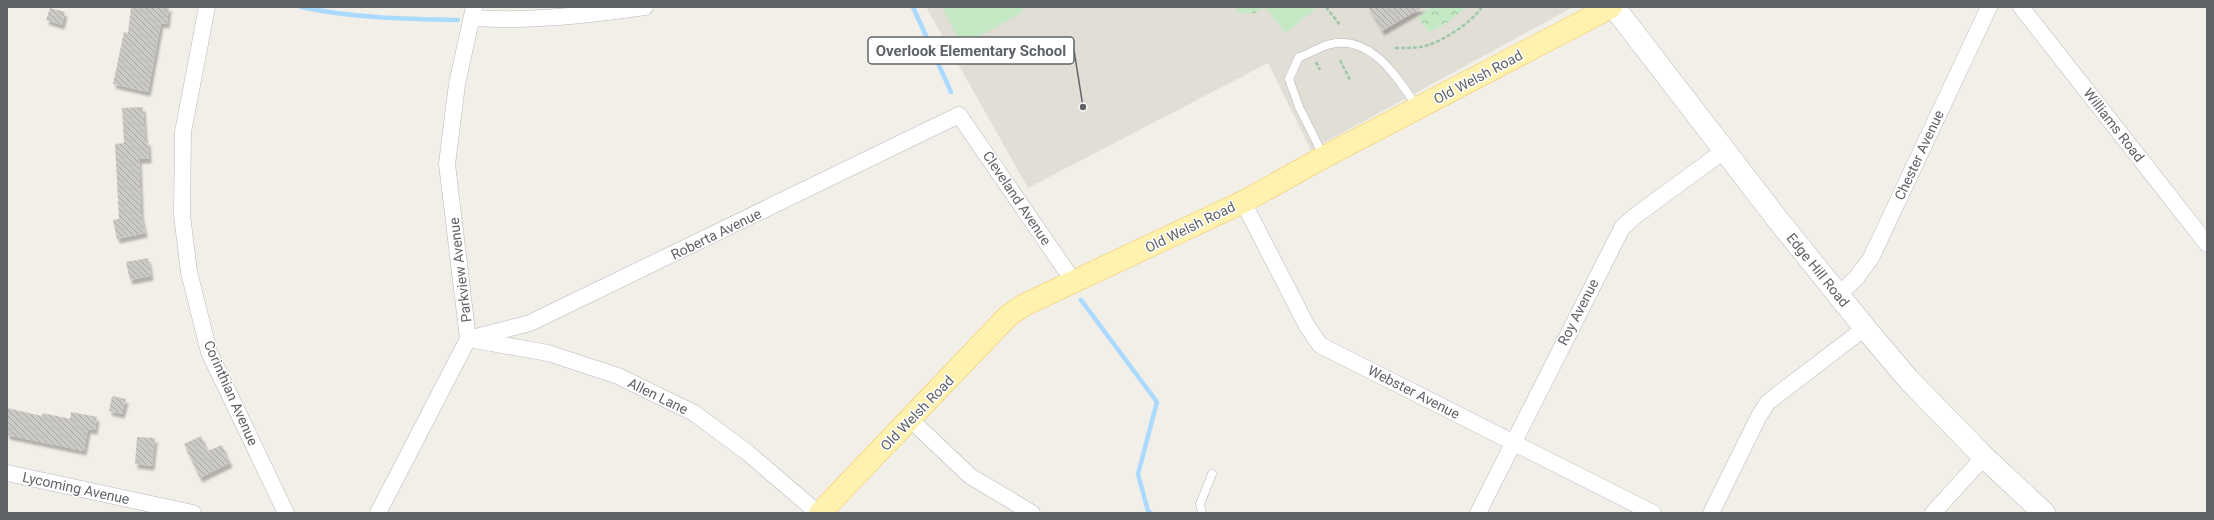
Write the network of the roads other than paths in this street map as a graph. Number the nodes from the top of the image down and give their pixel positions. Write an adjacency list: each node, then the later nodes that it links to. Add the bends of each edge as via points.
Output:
1 (207, 7): 23 (street, Corinthian Avenue, via 183,132 182,215 189,272 209,352)
2 (645, 7): 6 (street, via 570,17 490,19)
3 (1613, 7): 7 (main road, Old Welsh Road); 9 (street, Edge Hill Road)
4 (1989, 7): 14 (street, Chester Avenue, via 1871,258)
5 (2021, 7): 12 (street, Williams Road)
6 (473, 12): 16 (street, Parkview Avenue, via 457,84 448,164)
7 (1419, 108): 10 (main road, Old Welsh Road); 10 (lane, via 1385,62 1353,42 1328,45 1299,57 1288,79)
8 (959, 115): 13 (street, Cleveland Avenue); 16 (street, Roberta Avenue, via 530,323)
9 (1725, 150): 14 (street, Edge Hill Road); 18 (street, Roy Avenue, via 1622,228)
10 (1324, 157): 11 (main road, Old Welsh Road)
11 (1243, 202): 13 (main road, Old Welsh Road); 18 (street, Webster Avenue, via 1307,326 1320,345)
12 (2207, 244)
13 (1074, 282): 17 (main road, Old Welsh Road, via 1024,305 1008,316)
14 (1838, 296): 15 (street, Edge Hill Road)
15 (1865, 328): 19 (street, Edge Hill Road, via 1909,380); 30 (street, via 1768,402)
16 (468, 339): 24 (street, Parkview Avenue); 25 (street, Allen Lane, via 548,353 618,376 694,413 748,453)
17 (911, 420): 25 (main road, Old Welsh Road); 26 (street, via 970,476)
18 (1513, 442): 28 (street, Roy Avenue); 29 (street, Webster Avenue)
19 (1984, 457): 31 (street); 32 (street, Edge Hill Road)
20 (7, 473): 22 (street, Lycoming Avenue)
21 (1212, 474): 27 (lane, via 1200,504)
22 (193, 513)
23 (286, 513)
24 (378, 513)
25 (819, 513)
26 (1032, 513)
27 (1202, 513)
28 (1478, 513)
29 (1653, 513)
30 (1711, 513)
31 (1933, 513)
32 (2044, 513)

